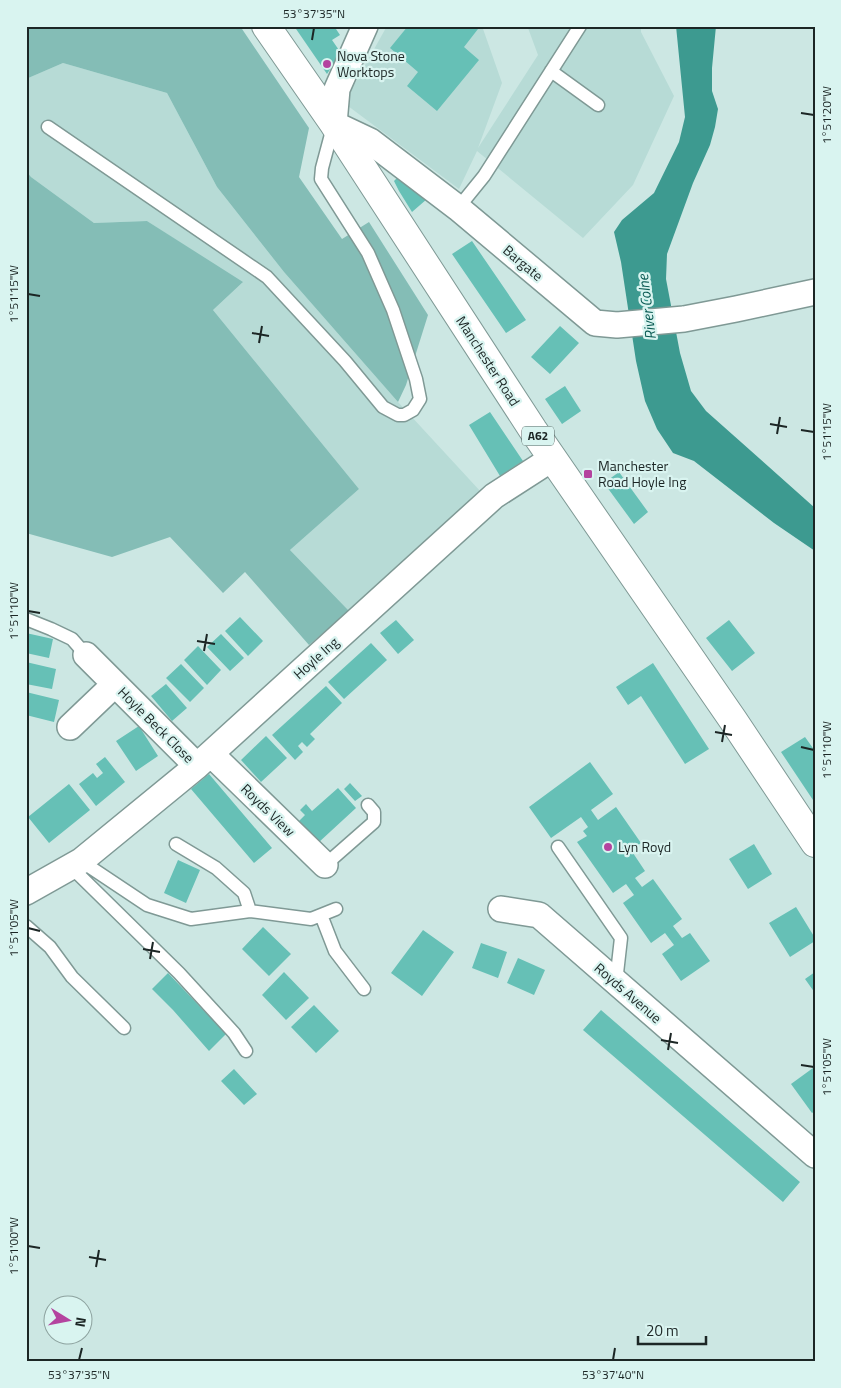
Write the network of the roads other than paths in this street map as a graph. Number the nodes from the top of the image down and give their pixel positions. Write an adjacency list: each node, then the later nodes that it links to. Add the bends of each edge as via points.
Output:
1 (266, 26): 6 (main road, Manchester Road / A62)
2 (365, 26): 6 (street, via 337,89)
3 (580, 26): 4 (lane)
4 (551, 71): 5 (lane); 8 (lane, via 484,176)
5 (598, 105)
6 (334, 124): 7 (lane, via 321,179 368,253 394,310 420,399 404,416 383,407 267,277); 8 (street, Bargate, via 370,142); 10 (main road, Manchester Road / A62)
7 (48, 127)
8 (458, 208): 9 (street, Bargate, via 595,323 617,325 684,319)
9 (815, 292)
10 (553, 458): 15 (street, Hoyle Ing, via 494,496); 17 (main road, Manchester Road / A62)
11 (26, 619): 12 (lane, via 72,639)
12 (86, 655): 13 (street, Hoyle Beck Close)
13 (114, 685): 14 (street, Hoyle Beck Close); 15 (street, Hoyle Beck Close)
14 (70, 727)
15 (204, 760): 20 (street, Hoyle Ing); 21 (street, Royds View)
16 (368, 805): 21 (lane, via 374,812 374,822)
17 (815, 843)
18 (176, 844): 25 (lane, via 216,868 244,893)
19 (558, 847): 28 (lane, via 621,938)
20 (76, 864): 22 (street, Hoyle Ing); 25 (lane, via 147,905 191,919); 31 (lane, via 234,1033)
21 (325, 865)
22 (26, 892)
23 (336, 909): 26 (lane)
24 (501, 910): 28 (street, Royds Avenue, via 539,915)
25 (250, 911): 26 (lane, via 311,919)
26 (321, 915): 29 (lane, via 335,951)
27 (26, 926): 30 (lane, via 50,946 72,978)
28 (616, 982): 32 (street, Royds Avenue)
29 (364, 989)
30 (124, 1028)
31 (246, 1051)
32 (815, 1156)

